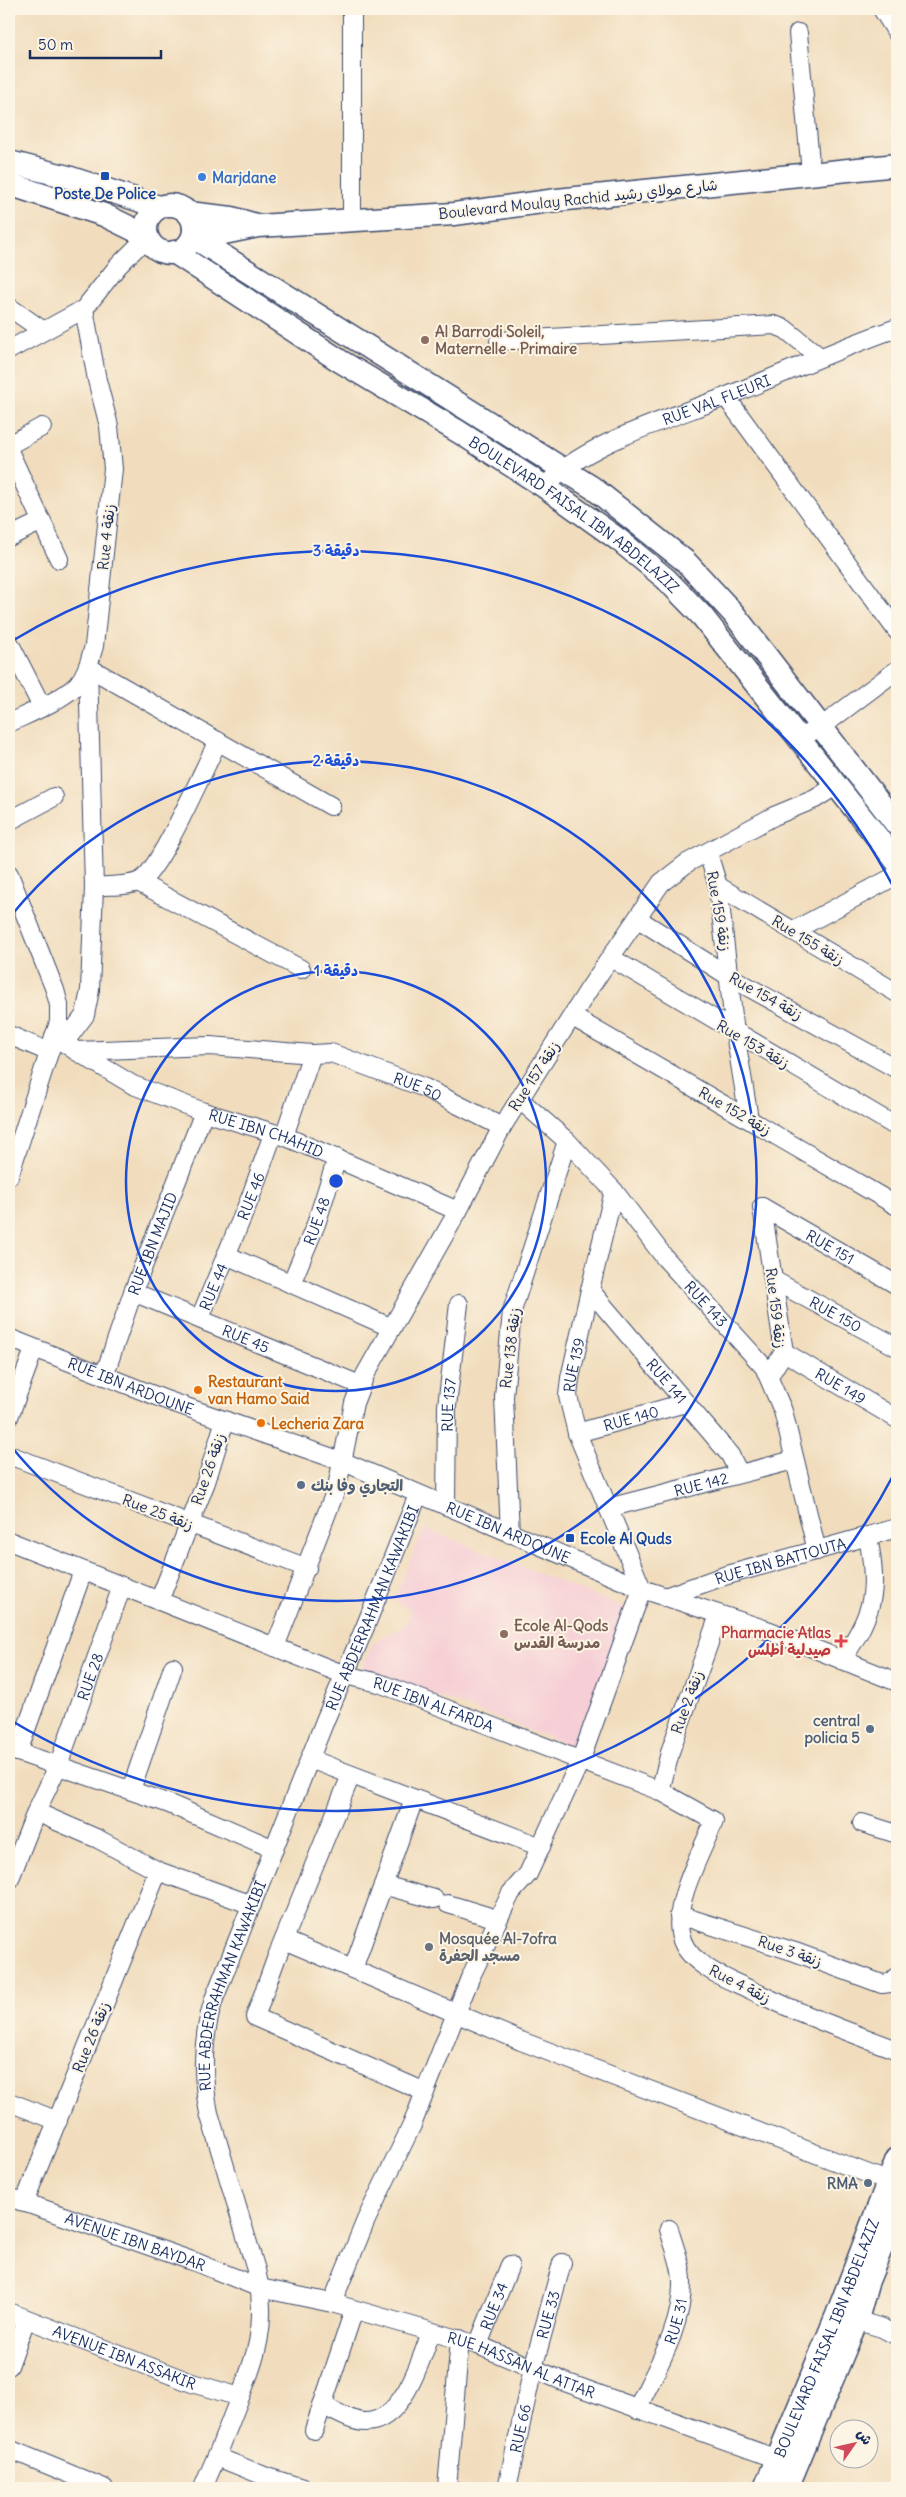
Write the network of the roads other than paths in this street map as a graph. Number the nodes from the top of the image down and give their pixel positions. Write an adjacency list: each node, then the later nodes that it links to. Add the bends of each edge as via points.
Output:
1 (352, 9): 10 (street)
2 (882, 9): 3 (street)
3 (897, 32)
4 (798, 33): 7 (street)
5 (9, 162): 9 (main road, via 68,177)
6 (897, 165): 7 (main road, Boulevard Moulay Rachid شارع مولاي رشيد)
7 (811, 173): 10 (main road, Boulevard Moulay Rachid شارع مولاي رشيد, via 454,214)
8 (10, 189): 12 (main road, via 104,215)
9 (159, 207): 11 (main road, via 180,207); 12 (main road, via 148,219)
10 (352, 220): 11 (main road, Boulevard Moulay Rachid شارع مولاي رشيد, via 258,226 232,218)
11 (192, 226): 13 (main road, via 182,250); 21 (main road, BOULEVARD FAISAL IBN ABDELAZIZ)
12 (148, 239): 13 (main road, via 164,252); 15 (street, via 118,266)
13 (174, 252): 23 (main road, BOULEVARD FAISAL IBN ABDELAZIZ, via 340,361)
14 (9, 307): 17 (street)
15 (84, 309): 17 (street); 34 (street, Rue 4 زنقة, via 109,426 113,469 94,646)
16 (897, 328): 20 (street, RUE VAL FLEURI)
17 (42, 330): 19 (street)
18 (499, 341): 20 (street, via 774,325 785,329)
19 (9, 350)
20 (820, 357): 22 (street, RUE VAL FLEURI)
21 (442, 394): 23 (main road); 27 (main road, BOULEVARD FAISAL IBN ABDELAZIZ)
22 (726, 397): 27 (street, RUE VAL FLEURI, via 596,450); 32 (street)
23 (433, 417): 28 (main road, BOULEVARD FAISAL IBN ABDELAZIZ)
24 (42, 427): 25 (street)
25 (9, 445)
26 (9, 451): 29 (street)
27 (561, 469): 28 (street, RUE VAL FLEURI); 38 (main road, BOULEVARD FAISAL IBN ABDELAZIZ, via 593,488 686,561 733,613)
28 (545, 487): 39 (main road, BOULEVARD FAISAL IBN ABDELAZIZ, via 666,578 702,616)
29 (42, 521): 30 (street); 31 (street)
30 (9, 537)
31 (59, 559)
32 (897, 631)
33 (9, 642): 36 (street)
34 (88, 667): 36 (street, Rue 4 زنقة, via 77,684); 40 (street); 52 (street)
35 (897, 670): 38 (street)
36 (42, 707): 37 (street, Rue 4 زنقة)
37 (9, 723)
38 (821, 727): 39 (street); 45 (main road, BOULEVARD FAISAL IBN ABDELAZIZ)
39 (798, 738): 41 (main road, BOULEVARD FAISAL IBN ABDELAZIZ)
40 (218, 741): 43 (street); 49 (street, via 169,841 146,877)
41 (837, 785): 46 (street, Rue 157 زنقة); 47 (main road, BOULEVARD FAISAL IBN ABDELAZIZ)
42 (54, 797): 44 (street)
43 (331, 806)
44 (9, 821)
45 (897, 825)
46 (708, 853): 51 (street, Rue 159 زنقة); 53 (street, Rue 157 زنقة, via 667,877)
47 (897, 862)
48 (897, 875): 54 (street)
49 (138, 882): 52 (street); 56 (street)
50 (11, 886): 62 (street, via 59,1005)
51 (718, 886): 54 (street, Rue 155 زنقة); 57 (street, Rue 159 زنقة)
52 (94, 887): 62 (street, via 90,990 85,1015)
53 (638, 919): 55 (street, Rue 157 زنقة); 57 (street, Rue 154 زنقة)
54 (793, 931): 58 (street, Rue 155 زنقة)
55 (611, 958): 59 (street, Rue 157 زنقة); 60 (street, Rue 153 زنقة)
56 (301, 970)
57 (730, 977): 60 (street, Rue 159 زنقة); 65 (street, Rue 154 زنقة)
58 (897, 993)
59 (573, 1016): 66 (street, Rue 157 زنقة); 68 (street, Rue 152 زنقة)
60 (735, 1034): 68 (street, Rue 159 زنقة); 70 (street, Rue 153 زنقة)
61 (9, 1035): 62 (street, RUE IBN CHAHID)
62 (61, 1046): 64 (street, RUE IBN CHAHID, via 210,1046); 67 (street, RUE IBN CHAHID, via 133,1085); 74 (street)
63 (331, 1053): 64 (street, RUE IBN CHAHID); 69 (street, RUE 50, via 425,1088)
64 (312, 1054): 71 (street, RUE 46)
65 (897, 1069)
66 (519, 1099): 69 (street, Rue 157 زنقة); 72 (street, RUE 143)
67 (204, 1112): 71 (street, RUE IBN CHAHID); 84 (street, RUE IBN MAJID)
68 (749, 1119): 76 (street, Rue 152 زنقة)
69 (502, 1127): 78 (street, Rue 157 زنقة)
70 (897, 1127)
71 (279, 1135): 73 (street, RUE IBN CHAHID); 79 (street, RUE 46)
72 (567, 1140): 75 (street, RUE 143); 109 (street, Rue 138 زنقة, via 512,1311 504,1397)
73 (337, 1158): 78 (street, RUE IBN CHAHID); 81 (street, RUE 48, via 316,1224)
74 (9, 1176)
75 (614, 1191): 83 (street, RUE 139); 93 (street, RUE 143, via 665,1258)
76 (897, 1206)
77 (762, 1207): 80 (street, Rue 159 زنقة); 82 (street, RUE 151)
78 (458, 1211): 87 (street, Rue 157 زنقة)
79 (226, 1255): 81 (street); 86 (street, RUE 44)
80 (774, 1281): 89 (street, RUE 150); 91 (street, Rue 159 زنقة)
81 (290, 1284): 87 (street)
82 (897, 1284)
83 (590, 1290): 95 (street, RUE 141); 99 (street, RUE 139, via 568,1396)
84 (132, 1292): 86 (street, RUE 45); 92 (street, RUE IBN MAJID)
85 (459, 1304): 105 (street, RUE 137, via 447,1406)
86 (200, 1318): 94 (street, RUE 45)
87 (392, 1328): 94 (street, Rue 157 زنقة)
88 (9, 1338): 90 (street, RUE IBN ARDOUNE)
89 (897, 1347)
90 (34, 1349): 92 (street, RUE IBN ARDOUNE); 96 (street)
91 (784, 1352): 93 (street, Rue 159 زنقة); 97 (street, RUE 149)
92 (104, 1376): 98 (street, RUE IBN ARDOUNE)
93 (769, 1376): 101 (street, RUE 143, via 783,1411)
94 (360, 1385): 102 (street, Rue 157 زنقة)
95 (685, 1403): 99 (street, RUE 140); 103 (street, RUE 141, via 730,1454)
96 (9, 1417)
97 (897, 1419)
98 (225, 1420): 102 (street, RUE IBN ARDOUNE); 107 (street, Rue 26 زنقة, via 206,1482)
99 (577, 1433): 106 (street, RUE 139)
100 (9, 1455): 107 (street, Rue 25 زنقة)
101 (794, 1460): 103 (street, RUE 142); 112 (street, RUE 143)
102 (344, 1462): 104 (street, RUE IBN ARDOUNE); 113 (street, Rue 157 زنقة)
103 (739, 1474): 106 (street, RUE 142)
104 (418, 1495): 105 (street, RUE IBN ARDOUNE); 123 (street, RUE ABDERRAHMAN KAWAKIBI)
105 (446, 1506): 109 (street, RUE IBN ARDOUNE)
106 (608, 1508): 116 (street, RUE 139)
107 (188, 1523): 113 (street, Rue 25 زنقة); 118 (street, Rue 26 زنقة)
108 (897, 1528): 110 (street, RUE IBN BATTOUTA)
109 (510, 1534): 116 (street, RUE IBN ARDOUNE)
110 (868, 1537): 112 (street, RUE IBN BATTOUTA); 121 (street, via 874,1580 869,1613)
111 (9, 1541): 114 (street, RUE IBN ALFARDA)
112 (817, 1551): 117 (street, RUE IBN BATTOUTA, via 724,1576)
113 (307, 1568): 120 (street, Rue 157 زنقة)
114 (83, 1571): 115 (street, RUE IBN ALFARDA); 125 (street)
115 (122, 1586): 118 (street, RUE IBN ALFARDA); 128 (street, RUE 28)
116 (642, 1589): 117 (street, RUE IBN ARDOUNE); 127 (street)
117 (665, 1597): 119 (street, RUE IBN ARDOUNE)
118 (159, 1601): 120 (street, RUE IBN ALFARDA)
119 (719, 1615): 121 (street, RUE IBN ARDOUNE); 131 (street, Rue 2 زنقة, via 671,1749)
120 (275, 1647): 123 (street, RUE IBN ALFARDA)
121 (842, 1660): 124 (street, RUE IBN ARDOUNE)
122 (173, 1667): 130 (street)
123 (345, 1675): 126 (street, RUE ABDERRAHMAN KAWAKIBI); 127 (street, RUE IBN ALFARDA, via 379,1683)
124 (897, 1682)
125 (14, 1750): 128 (street)
126 (310, 1759): 129 (street); 138 (street, RUE ABDERRAHMAN KAWAKIBI)
127 (581, 1760): 131 (street, RUE IBN ALFARDA); 137 (street)
128 (58, 1766): 130 (street); 133 (street, RUE 28)
129 (351, 1774): 132 (street); 145 (street)
130 (130, 1790): 138 (street)
131 (660, 1790): 134 (street, RUE IBN ALFARDA)
132 (414, 1799): 137 (street); 141 (street)
133 (36, 1812): 139 (street, via 98,1839); 140 (street, RUE 28)
134 (714, 1821): 143 (street, Rue 4 زنقة)
135 (862, 1823): 136 (street)
136 (897, 1834)
137 (541, 1847): 144 (street, via 528,1874 511,1893)
138 (274, 1849): 142 (street, RUE ABDERRAHMAN KAWAKIBI)
139 (158, 1871): 142 (street); 152 (street, Rue 26 زنقة)
140 (9, 1881)
141 (383, 1885): 144 (street); 146 (street)
142 (252, 1905): 160 (street, RUE ABDERRAHMAN KAWAKIBI, via 214,1999 205,2031 203,2054 209,2113)
143 (679, 1915): 147 (street, Rue 3 زنقة, via 877,1982 890,1983); 149 (street, Rue 4 زنقة, via 680,1934 685,1947 712,1971 818,2022)
144 (497, 1919): 148 (street)
145 (284, 1940): 146 (street); 150 (street, via 255,2017)
146 (353, 1968): 148 (street)
147 (897, 1976)
148 (455, 2013): 150 (street); 154 (street)
149 (897, 2050)
150 (425, 2092): 161 (street)
151 (9, 2102): 152 (street)
152 (58, 2122): 155 (street, Rue 26 زنقة)
153 (897, 2159): 154 (main road, BOULEVARD FAISAL IBN ABDELAZIZ)
154 (887, 2181): 164 (main road, BOULEVARD FAISAL IBN ABDELAZIZ)
155 (16, 2200): 160 (street, AVENUE IBN BAYDAR)
156 (897, 2209): 164 (main road, BOULEVARD FAISAL IBN ABDELAZIZ, via 867,2283)
157 (668, 2229): 174 (street, RUE 31, via 682,2280 681,2301 671,2337)
158 (562, 2263): 171 (street, RUE 33)
159 (510, 2265): 169 (street, RUE 34)
160 (260, 2288): 161 (street, RUE HASSAN AL ATTAR); 172 (street, RUE ABDERRAHMAN KAWAKIBI, via 260,2335)
161 (332, 2303): 162 (street, RUE HASSAN AL ATTAR)
162 (354, 2310): 166 (street, RUE HASSAN AL ATTAR); 173 (street)
163 (9, 2312): 165 (street, AVENUE IBN ASSAKIR)
164 (847, 2318): 167 (street); 178 (main road, BOULEVARD FAISAL IBN ABDELAZIZ); 187 (main road, BOULEVARD FAISAL IBN ABDELAZIZ)
165 (26, 2319): 170 (street); 172 (street, AVENUE IBN ASSAKIR, via 192,2383)
166 (431, 2332): 168 (street, RUE HASSAN AL ATTAR); 173 (street, via 416,2372 402,2397 376,2420 364,2422)
167 (897, 2336)
168 (460, 2339): 169 (street, RUE HASSAN AL ATTAR); 184 (street)
169 (478, 2345): 171 (street, RUE HASSAN AL ATTAR)
170 (9, 2366)
171 (533, 2368): 174 (street, RUE HASSAN AL ATTAR); 185 (street, RUE 66)
172 (240, 2397): 177 (street, RUE ABDERRAHMAN KAWAKIBI)
173 (322, 2405): 175 (street)
174 (637, 2408): 178 (street, RUE HASSAN AL ATTAR)
175 (314, 2430)
176 (9, 2449): 179 (street)
177 (217, 2457): 180 (street); 182 (street, RUE ABDERRAHMAN KAWAKIBI)
178 (777, 2459): 186 (main road, BOULEVARD FAISAL IBN ABDELAZIZ)
179 (69, 2481): 181 (street)
180 (265, 2483): 183 (street)
181 (104, 2488)
182 (202, 2488)
183 (303, 2488)
184 (447, 2488)
185 (507, 2488)
186 (766, 2488)
187 (787, 2488)

